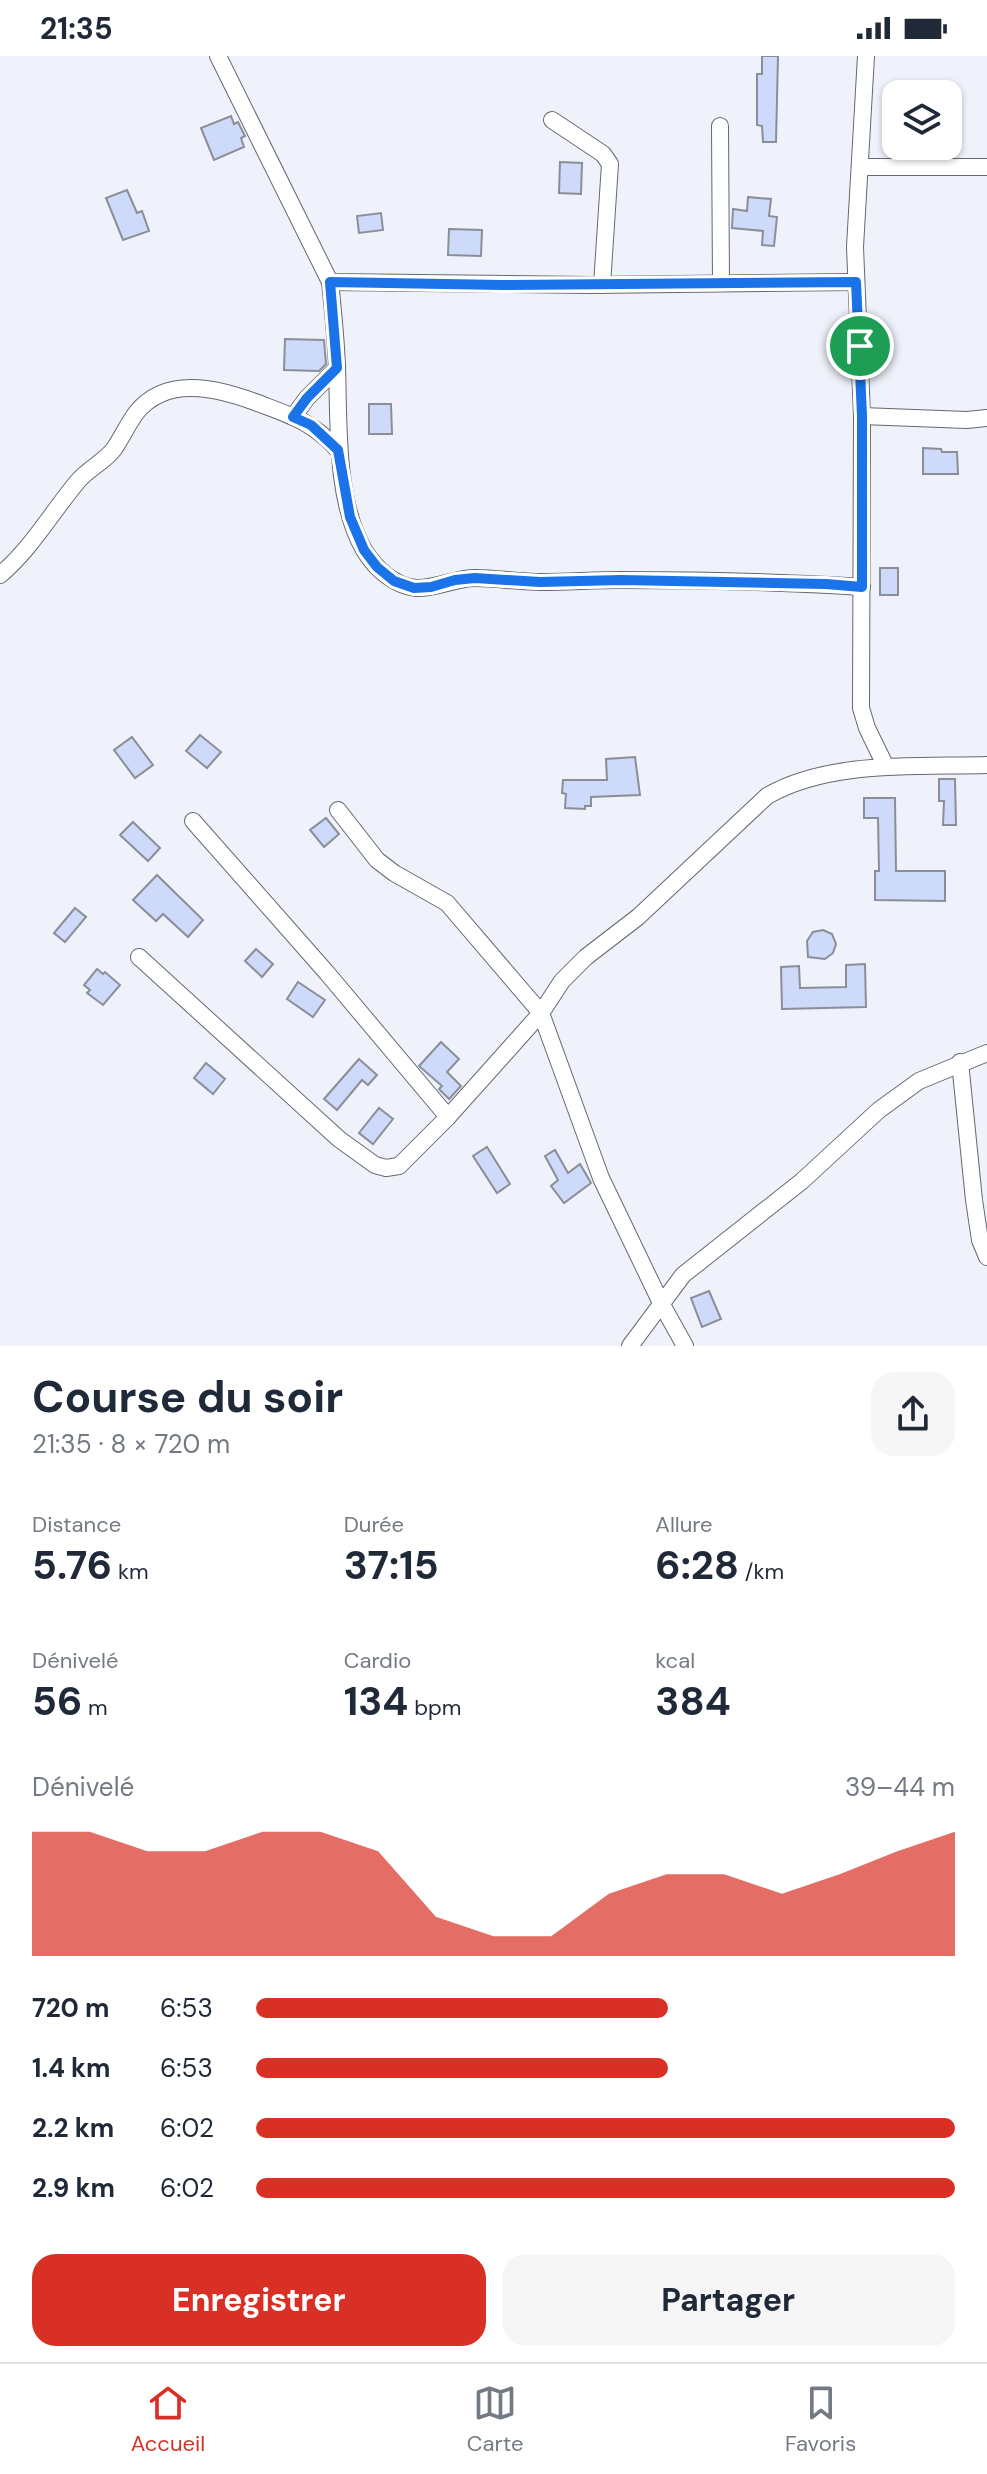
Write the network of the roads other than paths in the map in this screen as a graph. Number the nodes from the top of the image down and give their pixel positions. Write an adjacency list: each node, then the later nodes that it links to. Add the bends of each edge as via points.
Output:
1 (218, 56): 7 (street)
2 (866, 56): 5 (street)
3 (552, 120): 10 (street, via 610,164)
4 (720, 126): 8 (street)
5 (861, 167): 6 (street); 9 (street)
6 (987, 167)
7 (330, 282): 10 (street); 11 (street)
8 (721, 282): 9 (street); 10 (street)
9 (856, 282): 12 (street)
10 (602, 285)
11 (337, 368): 13 (street); 15 (street)
12 (862, 416): 14 (street); 17 (street)
13 (293, 417): 15 (street, via 311,425); 16 (street, via 209,388 157,397 137,412 113,449 80,478)
14 (987, 418)
15 (338, 450): 17 (street, via 350,517 364,550 394,581 414,588 475,578)
16 (0, 575)
17 (862, 587): 19 (street, via 861,708)
18 (987, 765): 19 (street)
19 (886, 767): 23 (street, via 813,776 767,796 638,917 586,957)
20 (338, 810): 23 (street, via 377,860 447,903)
21 (193, 821): 26 (street)
22 (139, 957): 26 (street, via 339,1139 375,1165 399,1166)
23 (541, 1013): 26 (street); 28 (street, via 601,1178)
24 (987, 1053): 25 (street)
25 (960, 1062): 27 (street, via 974,1200); 28 (street, via 899,1095 802,1181 693,1266)
26 (448, 1117)
27 (987, 1257)
28 (661, 1303): 29 (street); 30 (street)
29 (630, 1346)
30 (685, 1346)

